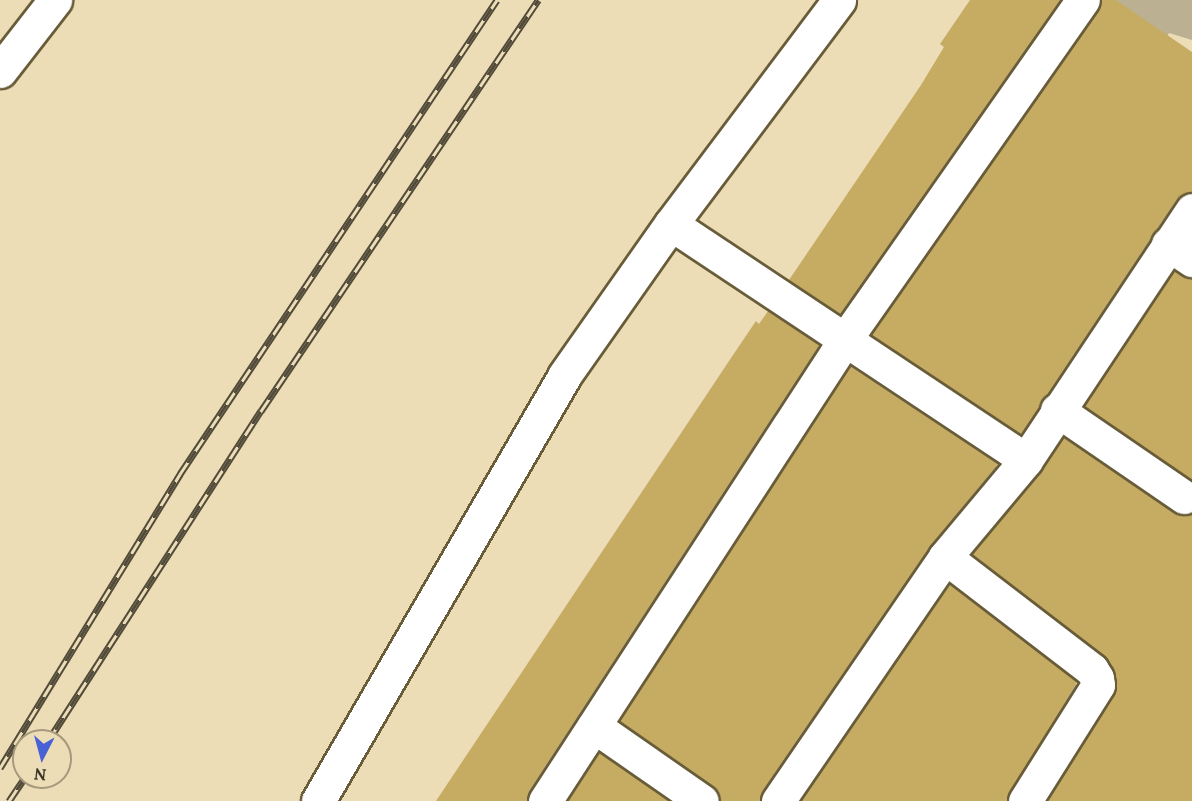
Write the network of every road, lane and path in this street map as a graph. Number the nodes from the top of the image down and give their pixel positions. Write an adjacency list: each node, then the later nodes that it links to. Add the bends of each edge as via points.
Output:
1 (55, 0): 4 (street)
2 (839, 0): 6 (street)
3 (1083, 0): 8 (street)
4 (0, 71)
5 (1192, 210): 7 (street)
6 (671, 224): 8 (street); 14 (street, via 564,376)
7 (1180, 252): 9 (street)
8 (846, 338): 10 (street); 13 (street)
9 (1057, 410): 10 (street); 11 (street)
10 (1026, 460): 12 (street)
11 (1184, 497)
12 (945, 557): 17 (street); 18 (street, via 1092,670 1097,678 1098,685)
13 (594, 726): 15 (street); 16 (street)
14 (318, 801)
15 (545, 801)
16 (702, 801)
17 (778, 801)
18 (1025, 801)

